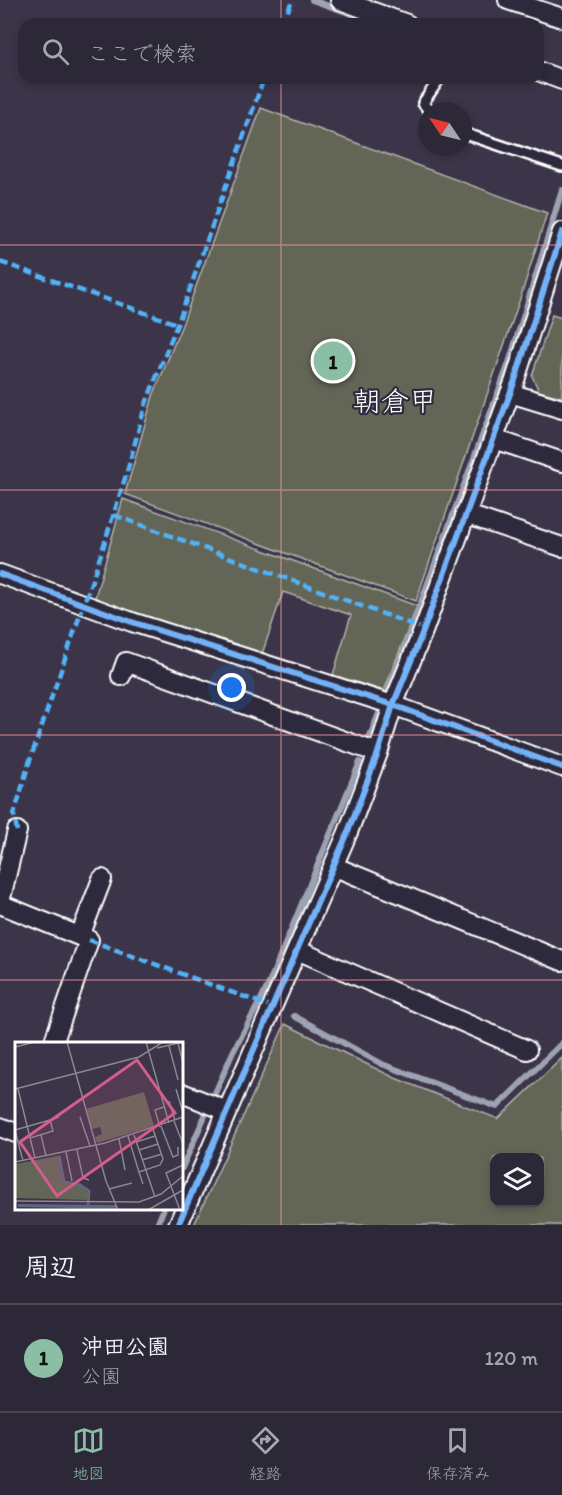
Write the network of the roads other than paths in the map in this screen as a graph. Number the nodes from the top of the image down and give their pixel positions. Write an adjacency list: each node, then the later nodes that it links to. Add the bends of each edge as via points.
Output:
1 (340, 0): 3 (street)
2 (508, 0): 4 (street)
3 (390, 18)
4 (562, 18)
5 (544, 73): 6 (street)
6 (562, 80)
7 (436, 84): 8 (lane)
8 (424, 102)
9 (472, 136): 10 (lane)
10 (562, 166)
11 (562, 233): 12 (street)
12 (510, 393): 13 (street); 14 (street)
13 (562, 409)
14 (494, 439): 15 (street); 16 (street)
15 (562, 462)
16 (465, 514): 17 (street); 20 (street)
17 (562, 548)
18 (0, 574): 20 (street)
19 (121, 676): 21 (street, via 126,662)
20 (393, 705): 21 (street); 22 (street)
21 (378, 753): 24 (street)
22 (562, 767)
23 (17, 831): 26 (street)
24 (333, 866): 28 (street); 29 (street)
25 (102, 879): 27 (street)
26 (0, 903): 27 (street)
27 (80, 936): 30 (street, via 89,940)
28 (297, 950): 31 (street); 33 (street)
29 (562, 961)
30 (54, 1042)
31 (527, 1050)
32 (183, 1093): 33 (street)
33 (216, 1106): 36 (street)
34 (0, 1127): 35 (street)
35 (15, 1133)
36 (185, 1200)
37 (182, 1210): 38 (street)
38 (178, 1225)

